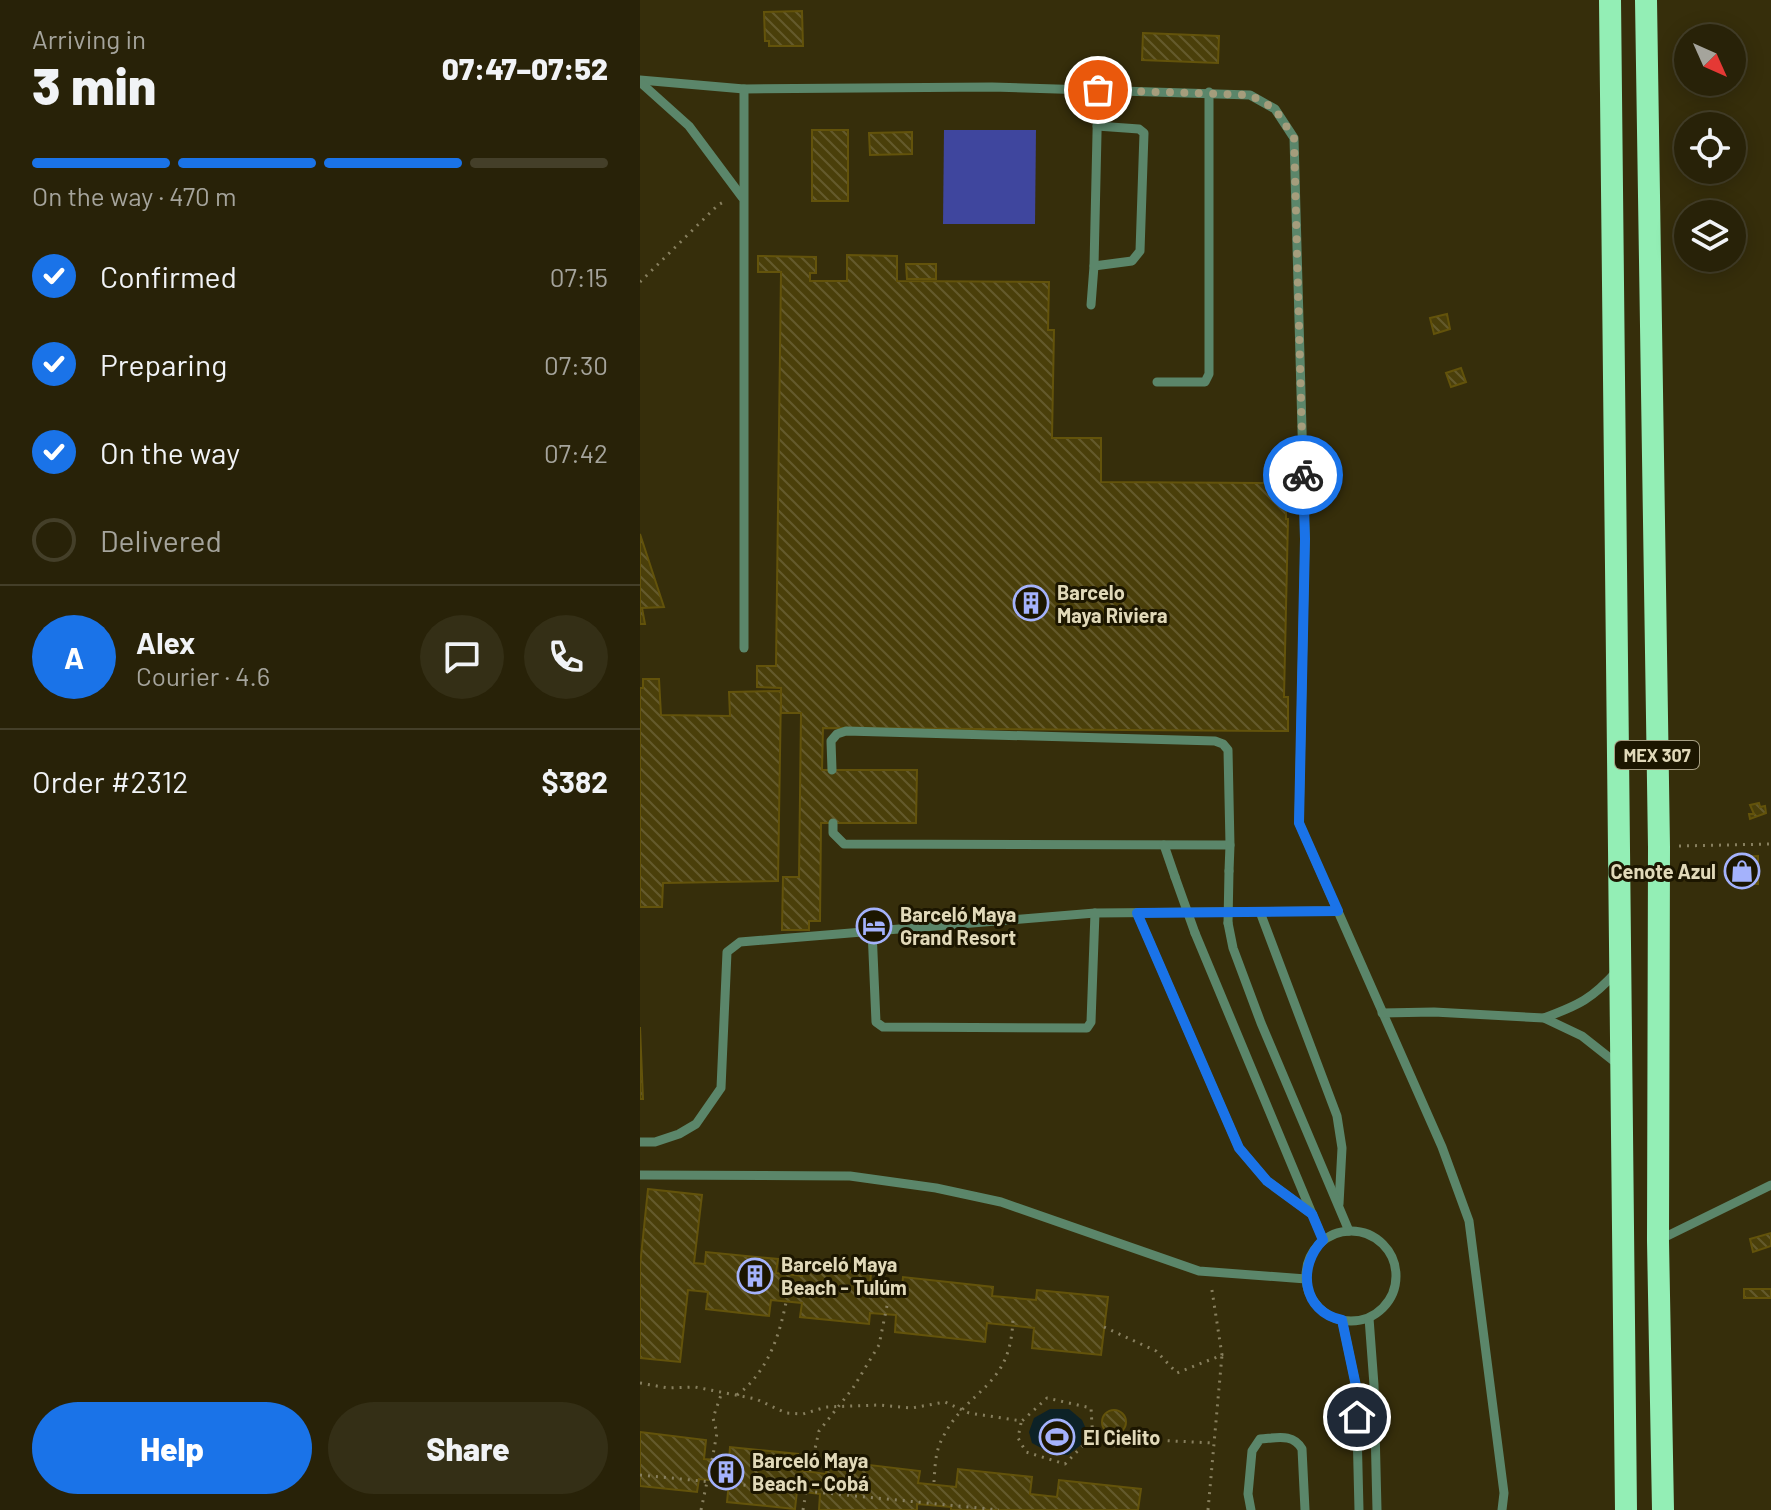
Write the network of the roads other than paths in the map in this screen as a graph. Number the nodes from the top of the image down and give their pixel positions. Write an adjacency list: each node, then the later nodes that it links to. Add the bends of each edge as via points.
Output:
1 (1610, 0): 22 (highway, MEX 307)
2 (1646, 0): 33 (highway, MEX 307, via 1659,847)
3 (640, 81): 4 (lane); 8 (lane, via 689,126)
4 (744, 89): 5 (lane); 8 (lane)
5 (1098, 90): 6 (lane); 7 (lane)
6 (1209, 92): 11 (lane, via 1209,374 1205,382); 17 (lane, via 1250,95 1275,109 1294,138 1305,539 1299,823)
7 (1097, 126): 9 (lane); 9 (lane, via 1144,133 1140,251 1132,261)
8 (742, 197): 12 (lane)
9 (1094, 266): 10 (lane)
10 (1091, 305)
11 (1157, 382)
12 (744, 648)
13 (832, 770): 16 (lane, via 831,741 846,731 1215,741 1228,750)
14 (833, 823): 15 (lane, via 833,833 844,844)
15 (1164, 845): 16 (lane); 30 (lane, bridge)
16 (1230, 845): 29 (lane, bridge, via 1228,923 1233,948)
17 (1338, 911): 18 (lane); 23 (lane)
18 (1260, 912): 20 (lane); 29 (lane, via 1337,1116 1342,1148)
19 (1095, 913): 20 (lane); 21 (lane); 21 (lane, via 1087,1028 883,1027 876,1022)
20 (1137, 913): 30 (lane, via 1239,1148 1267,1181)
21 (872, 930): 26 (lane, via 732,947 727,952 721,1088 696,1124 655,1142)
22 (1622, 965): 24 (lane, via 1600,991); 25 (highway, MEX 307)
23 (1382, 1013): 24 (lane); 41 (lane, via 1469,1221)
24 (1544, 1018): 25 (lane, via 1582,1036)
25 (1623, 1069): 42 (highway, MEX 307)
26 (640, 1142)
27 (640, 1175): 34 (lane, via 850,1176 936,1188 1001,1202 1177,1265)
28 (1771, 1185): 33 (lane)
29 (1339, 1208): 31 (lane)
30 (1312, 1214): 32 (lane)
31 (1349, 1231): 32 (lane); 35 (lane, via 1375,1237 1394,1263 1392,1295)
32 (1323, 1240): 34 (lane, via 1310,1257)
33 (1658, 1241): 43 (highway, MEX 307)
34 (1306, 1279): 36 (lane, via 1318,1308)
35 (1369, 1318): 36 (lane); 40 (lane)
36 (1342, 1320): 39 (lane, via 1356,1386)
37 (1251, 1510): 38 (lane, via 1255,1444 1288,1437 1302,1449)
38 (1305, 1510)
39 (1359, 1510)
40 (1377, 1510)
41 (1502, 1510)
42 (1626, 1510)
43 (1663, 1510)

